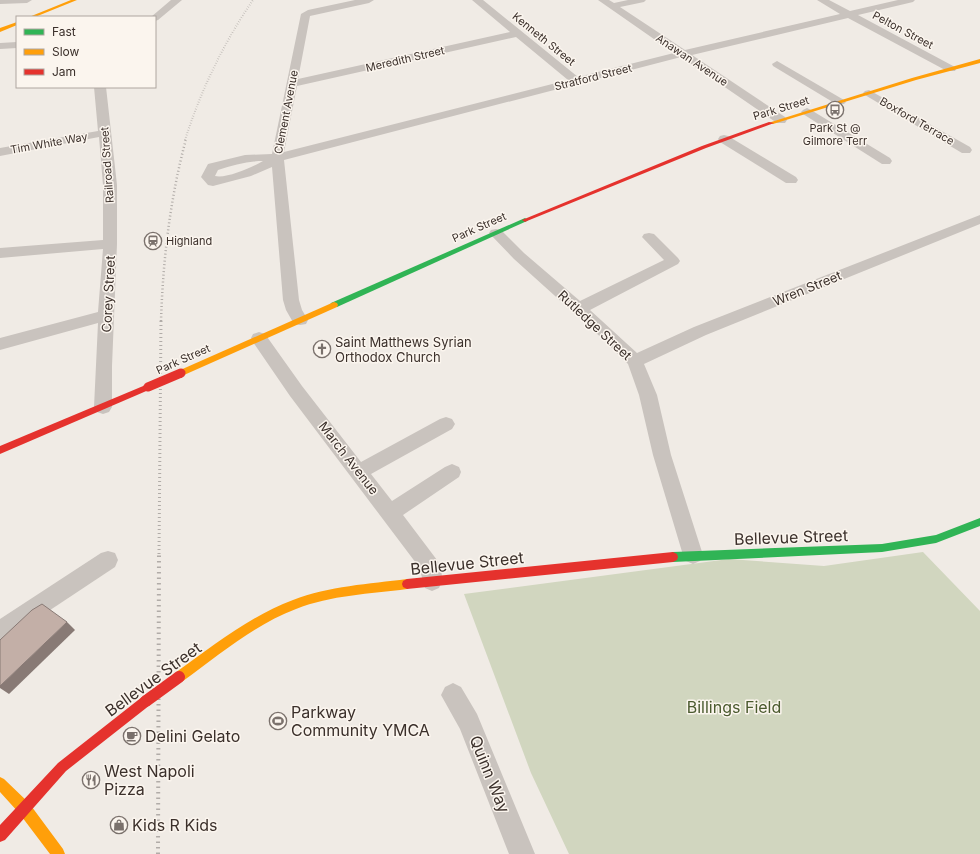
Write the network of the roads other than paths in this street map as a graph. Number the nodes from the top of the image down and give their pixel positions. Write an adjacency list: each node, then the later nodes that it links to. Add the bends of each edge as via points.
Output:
1 (27, 0): 10 (street)
2 (75, 0): 13 (street)
3 (177, 0): 14 (street)
4 (369, 0): 25 (street, Clement Avenue, via 306,14)
5 (477, 0): 17 (street, Kenneth Street)
6 (603, 0): 11 (street, Anawan Avenue)
7 (641, 0): 11 (street)
8 (822, 0): 12 (street, Pelton Street)
9 (910, 0): 12 (street, Stratford Street)
10 (0, 2)
11 (613, 6): 20 (street, Anawan Avenue)
12 (848, 14): 20 (street, Stratford Street); 23 (street, Pelton Street)
13 (34, 16)
14 (156, 17)
15 (16, 23): 16 (street)
16 (0, 30)
17 (518, 33): 24 (street, Kenneth Street); 25 (street, Meredith Street)
18 (16, 45): 19 (street)
19 (0, 46)
20 (682, 54): 24 (street, Stratford Street); 30 (street, Anawan Avenue)
21 (979, 62): 23 (street, Park Street)
22 (777, 64): 28 (street)
23 (951, 69): 27 (street, Park Street)
24 (576, 81): 35 (street, Stratford Street)
25 (292, 84): 35 (street, Clement Avenue)
26 (100, 88): 41 (street, Railroad Street, via 110,185)
27 (869, 93): 28 (street, Park Street); 33 (street, Boxford Terrace)
28 (840, 102): 29 (street, Park Street)
29 (806, 112): 30 (street, Park Street); 36 (street)
30 (781, 120): 32 (street, Park Street)
31 (97, 134): 34 (street, Tim White Way)
32 (724, 139): 37 (street); 39 (street, Park Street)
33 (966, 150)
34 (0, 152)
35 (277, 158): 45 (street, Clement Avenue, via 291,300)
36 (886, 161)
37 (791, 180)
38 (980, 219): 48 (street, Wren Street, via 700,331)
39 (496, 233): 43 (street, Rutledge Street); 45 (street, Park Street)
40 (649, 237): 43 (street, via 673,261)
41 (110, 244): 42 (street, Corey Street); 44 (street, Corey Street)
42 (0, 253)
43 (578, 309): 48 (street, Rutledge Street)
44 (107, 315): 47 (street); 49 (street, Corey Street, via 102,381)
45 (300, 320): 46 (street, Park Street)
46 (259, 338): 49 (street, Park Street, bridge); 52 (street, March Avenue, via 296,391)
47 (0, 344)
48 (635, 361): 56 (street, Rutledge Street, via 648,396 662,455)
49 (103, 407): 51 (street, Park Street)
50 (446, 424): 52 (street)
51 (0, 450)
52 (359, 472): 54 (street, March Avenue)
53 (452, 472): 54 (street)
54 (390, 513): 58 (street, March Avenue, via 426,560)
55 (980, 522): 56 (street, Bellevue Street, via 936,539 882,548)
56 (693, 555): 58 (street, Bellevue Street)
57 (108, 560): 59 (street)
58 (432, 581): 62 (street, Bellevue Street, bridge, via 345,592 296,604 263,619 146,701 62,768)
59 (0, 631)
60 (453, 695): 65 (street, Quinn Way, via 469,722)
61 (0, 782): 62 (street)
62 (24, 808): 63 (street, Bellevue Street); 64 (street)
63 (0, 835)
64 (58, 854)
65 (522, 854)

